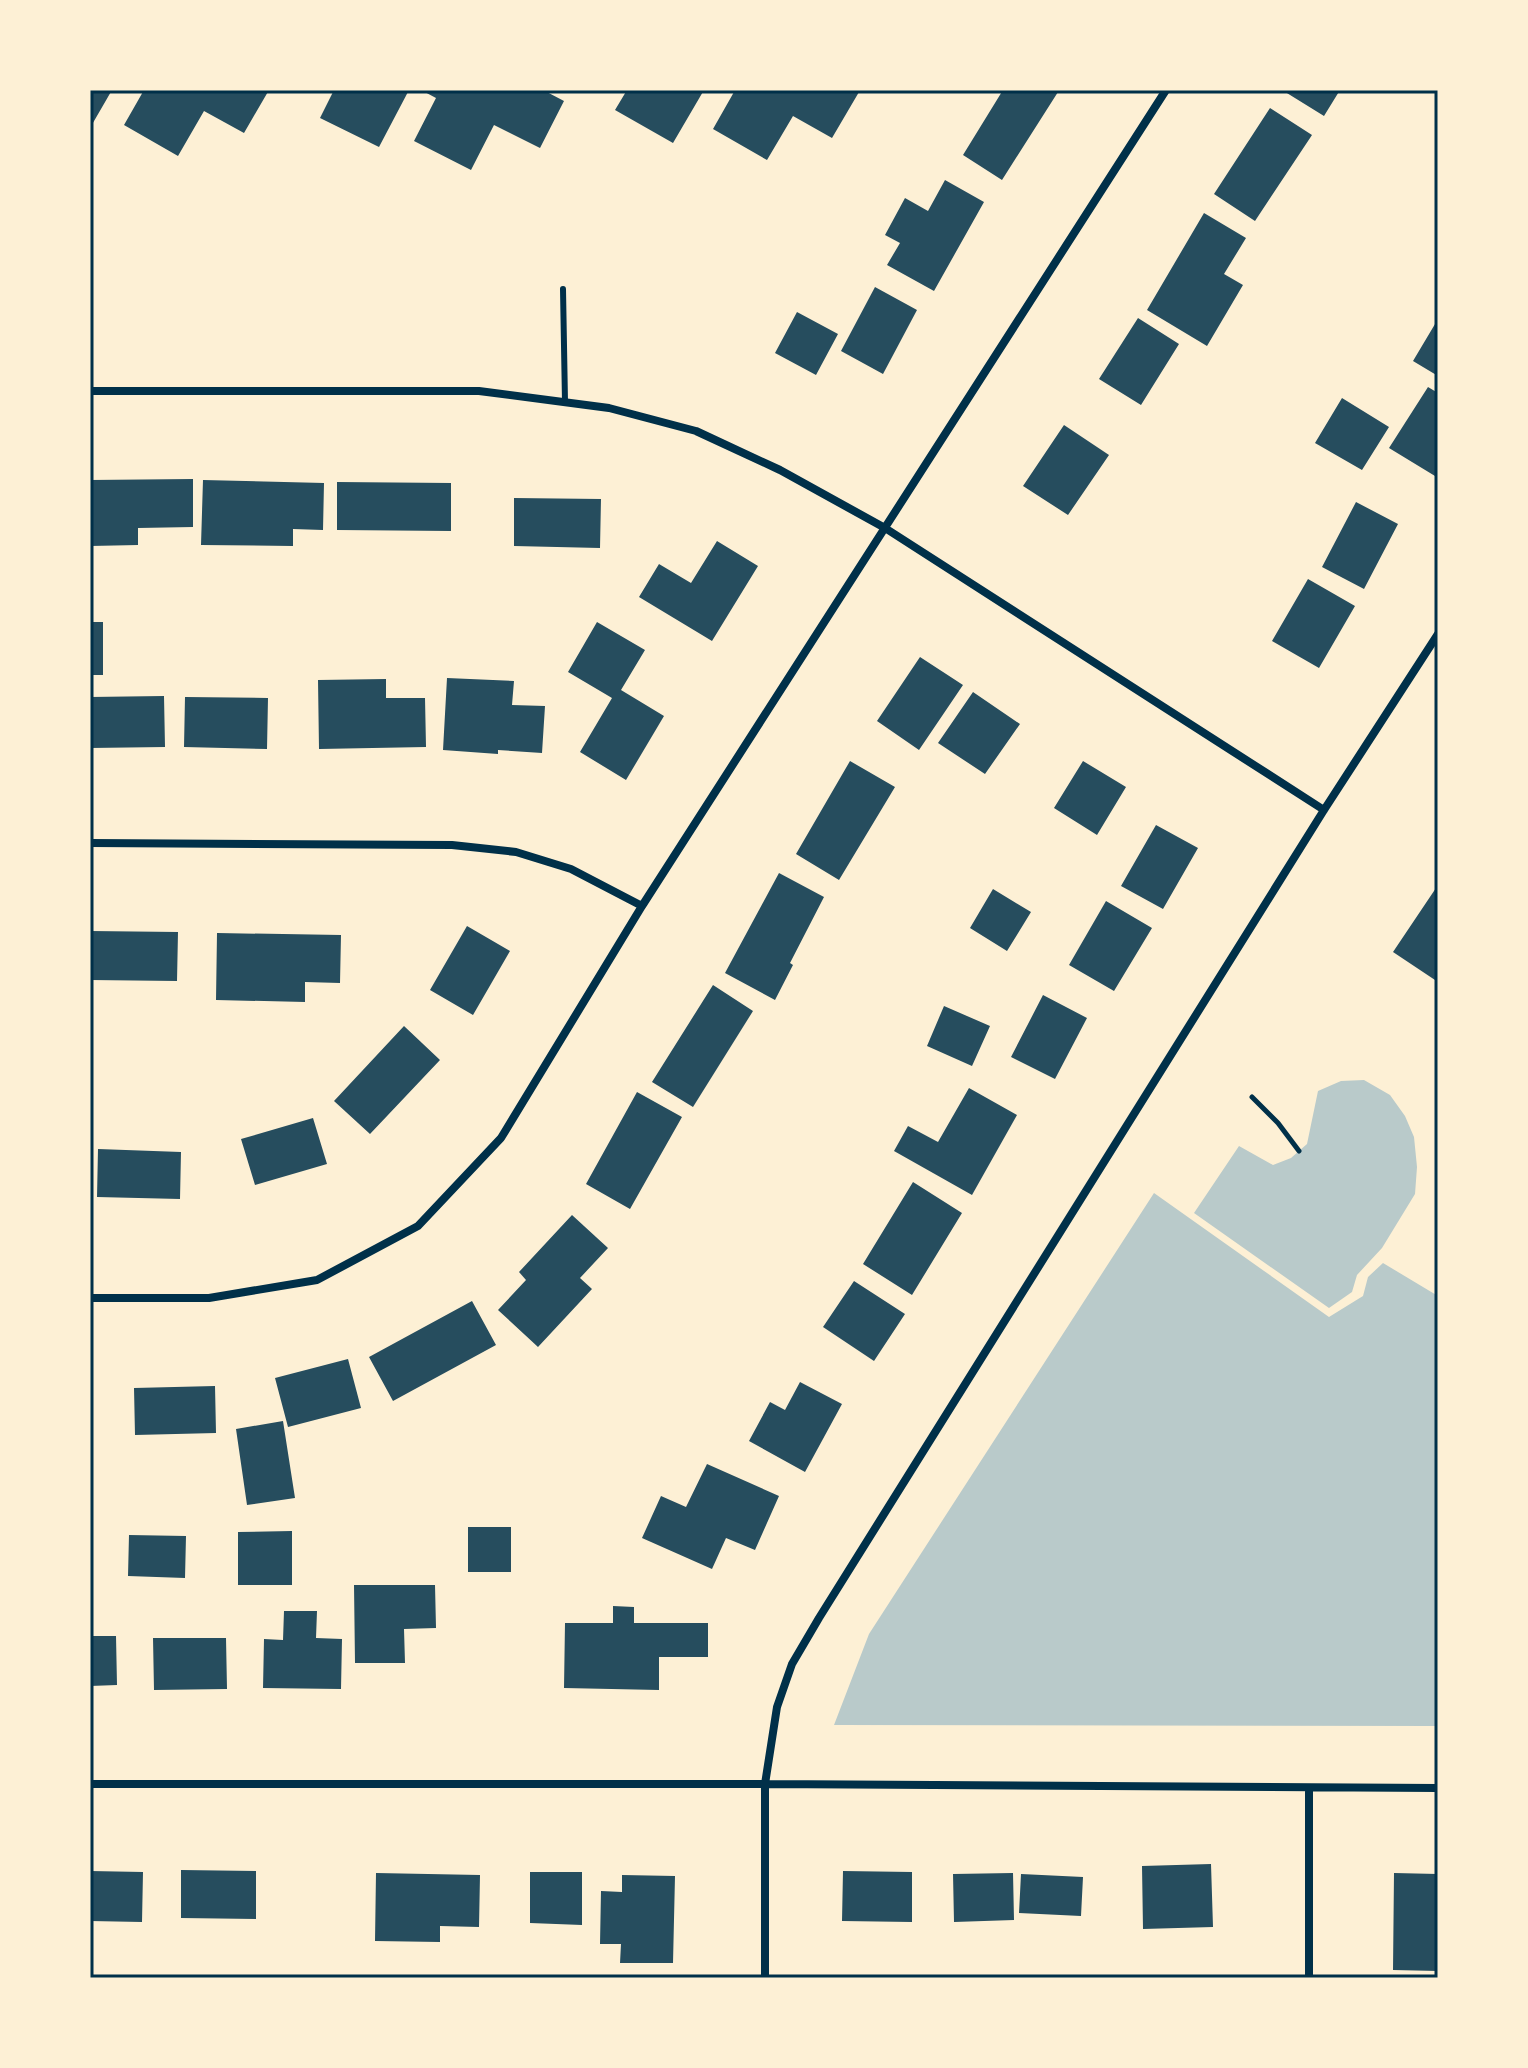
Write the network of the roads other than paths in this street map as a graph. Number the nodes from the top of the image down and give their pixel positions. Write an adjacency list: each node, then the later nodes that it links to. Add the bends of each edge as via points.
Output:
1 (1166, 90): 5 (street)
2 (563, 289): 4 (lane)
3 (90, 391): 4 (street, via 479,391)
4 (565, 402): 5 (street, via 696,431)
5 (885, 528): 7 (street); 9 (street)
6 (1438, 634): 7 (street)
7 (1324, 810): 12 (street, via 792,1664 777,1707)
8 (90, 843): 9 (street, via 452,845 516,852 571,869)
9 (642, 906): 10 (street, via 501,1138 418,1226 317,1280 209,1298)
10 (90, 1298)
11 (90, 1784): 12 (street)
12 (765, 1784): 14 (street); 15 (street)
13 (1438, 1788): 14 (street)
14 (1309, 1789): 16 (street)
15 (765, 1978)
16 (1309, 1978)

